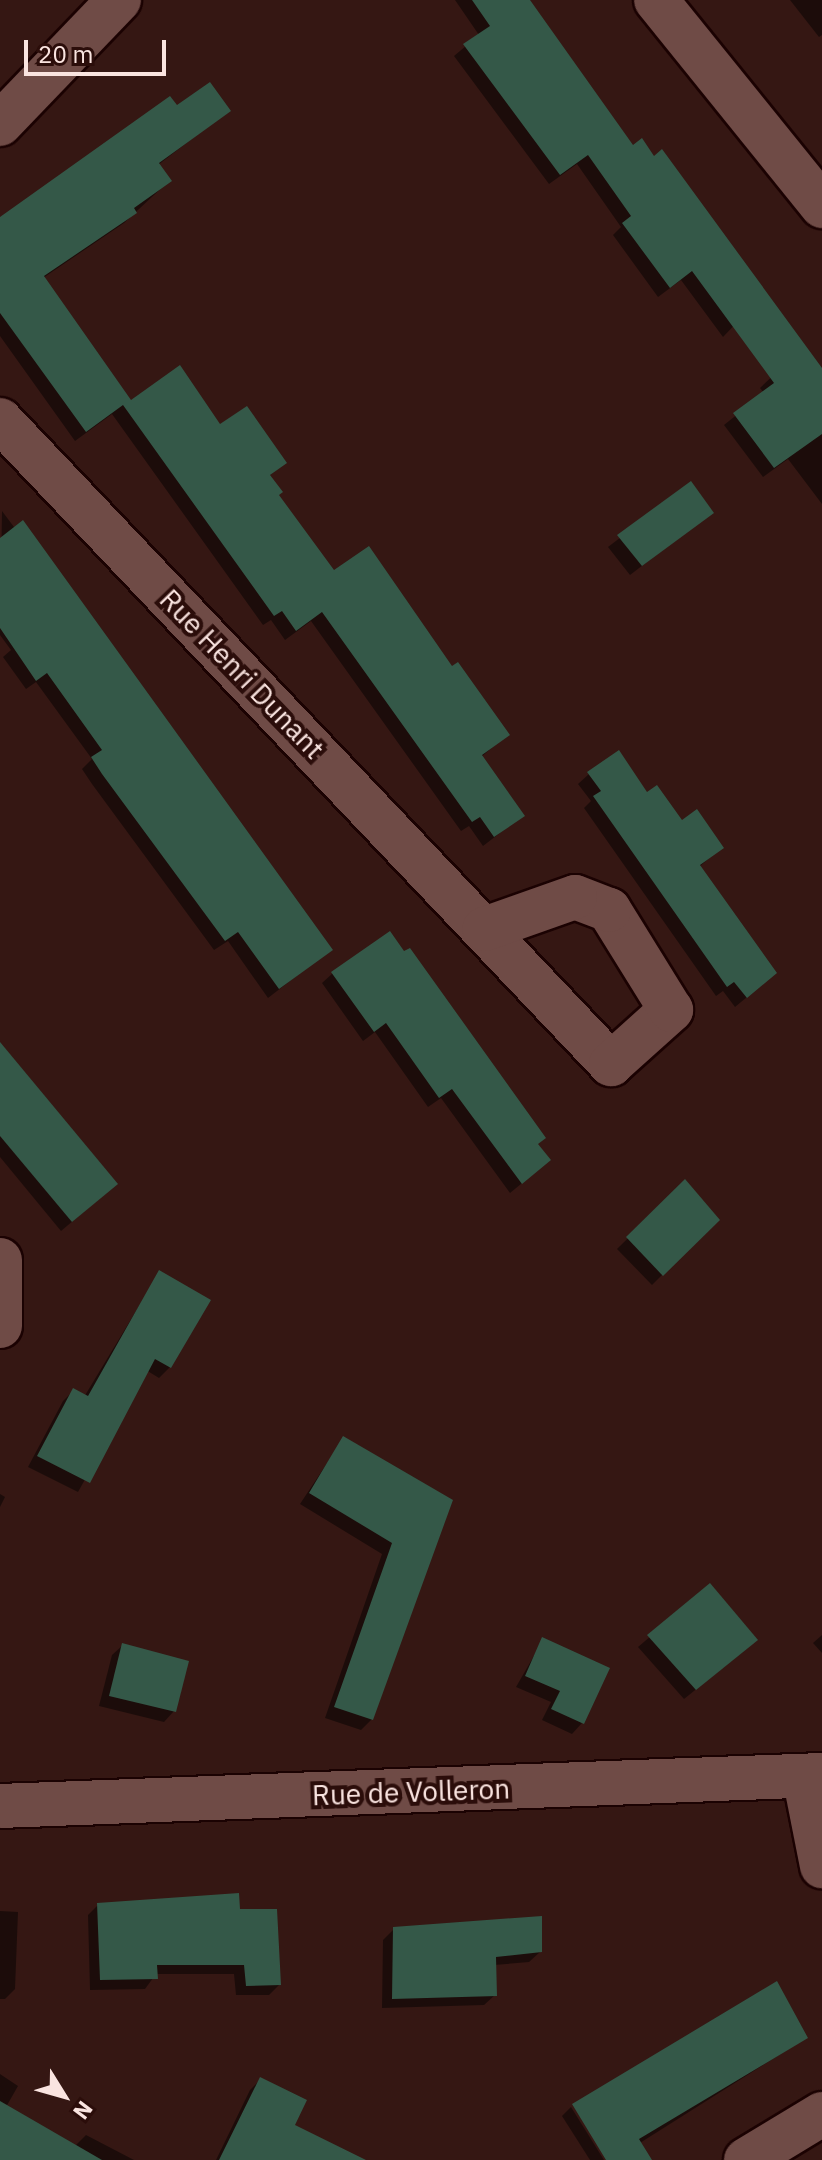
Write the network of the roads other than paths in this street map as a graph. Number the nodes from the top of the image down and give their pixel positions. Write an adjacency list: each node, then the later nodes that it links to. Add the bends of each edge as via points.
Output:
1 (119, 0): 3 (street)
2 (656, 0): 4 (street)
3 (0, 124)
4 (822, 206)
5 (0, 420): 6 (street, Rue Henri Dunant)
6 (484, 929)
7 (0, 1260): 8 (street)
8 (0, 1326)
9 (814, 1778): 10 (street, Rue de Volleron); 11 (street)
10 (0, 1806)
11 (822, 1866)
12 (822, 2114): 13 (street)
13 (746, 2160)

